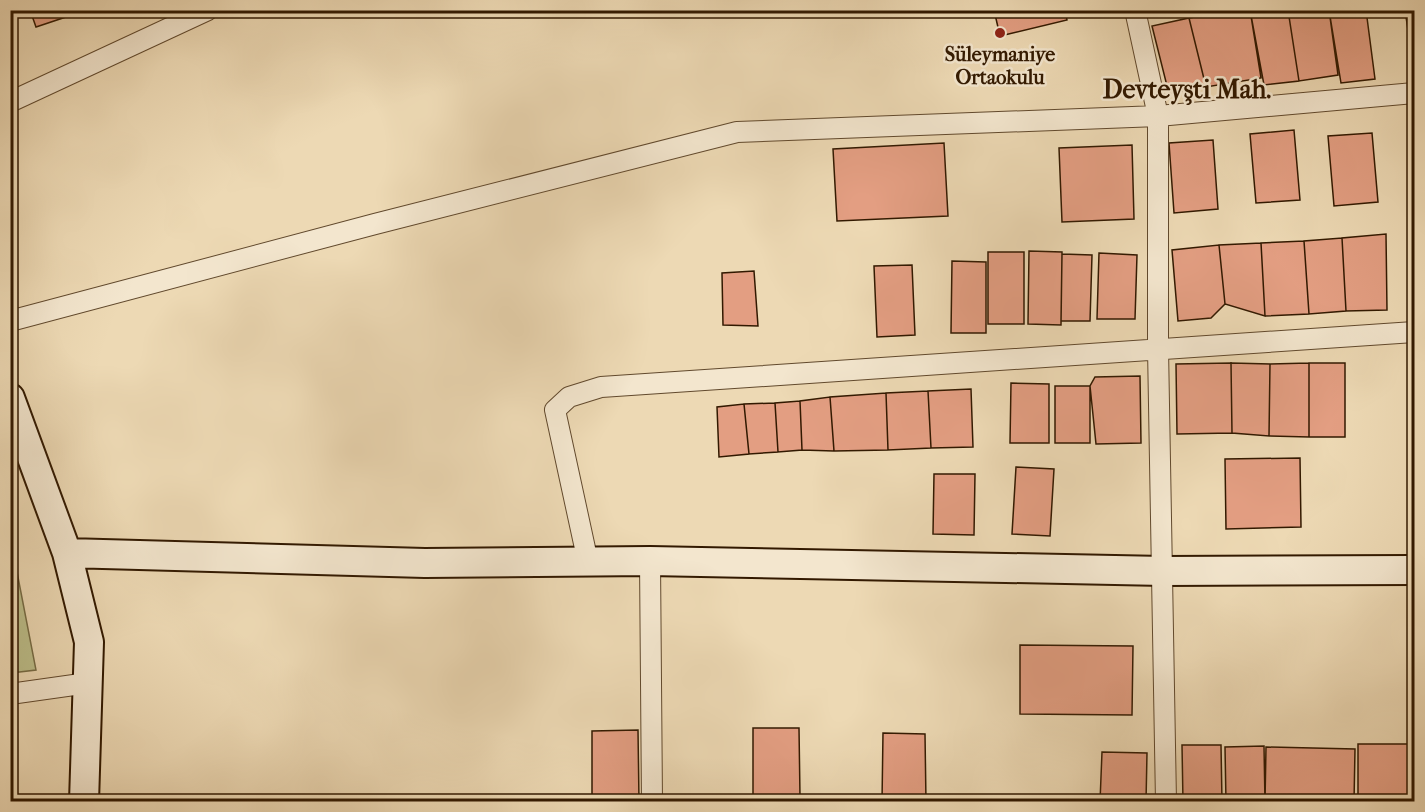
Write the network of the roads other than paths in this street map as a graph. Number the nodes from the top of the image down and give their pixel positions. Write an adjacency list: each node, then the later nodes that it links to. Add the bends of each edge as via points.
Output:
1 (208, 10): 4 (street)
2 (1135, 10): 5 (street)
3 (1414, 93): 5 (street)
4 (10, 102)
5 (1158, 116): 6 (street, via 737,132); 8 (street)
6 (10, 321)
7 (1414, 332): 8 (street)
8 (1158, 348): 12 (street, via 601,387 569,397 555,410); 14 (street)
9 (10, 398): 10 (street)
10 (67, 553): 12 (street, via 424,563); 15 (street, via 89,642)
11 (650, 561): 12 (street); 14 (street); 18 (street)
12 (588, 562)
13 (1414, 570): 14 (street)
14 (1164, 571): 19 (street)
15 (88, 683): 16 (street); 17 (street)
16 (10, 694)
17 (84, 801)
18 (652, 801)
19 (1166, 801)

